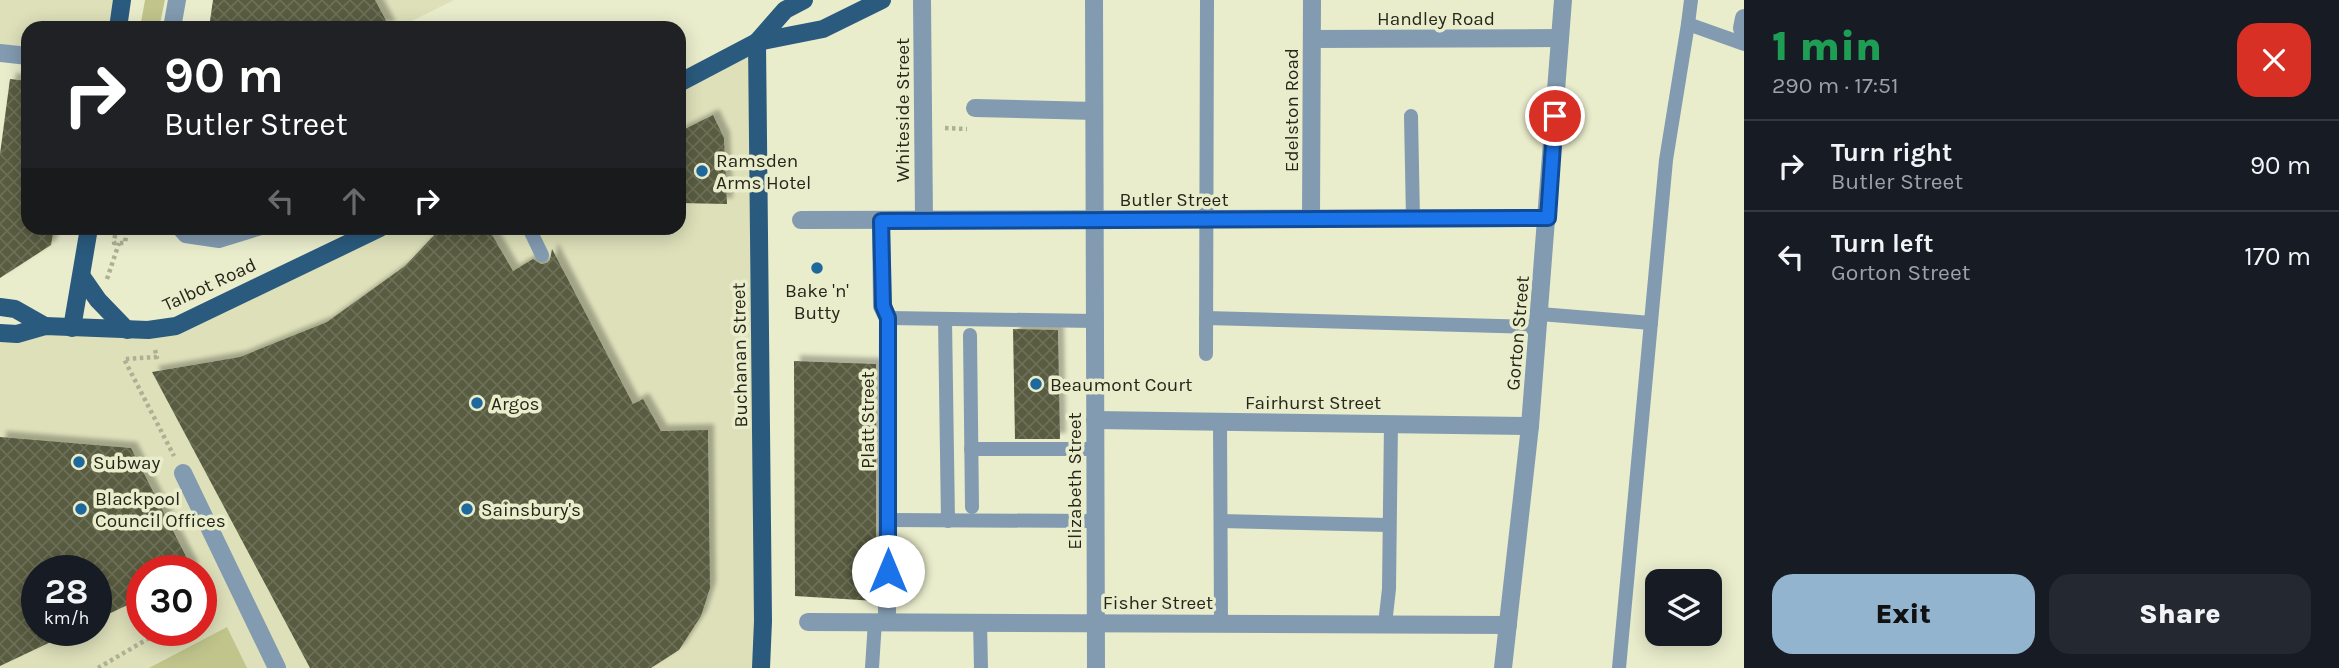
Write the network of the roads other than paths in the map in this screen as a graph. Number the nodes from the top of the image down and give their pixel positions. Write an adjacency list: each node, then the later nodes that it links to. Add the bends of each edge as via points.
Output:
1 (122, 0): 12 (main road)
2 (177, 0): 13 (street)
3 (804, 0): 18 (main road, via 785,10)
4 (882, 0): 18 (main road, via 822,29)
5 (922, 0): 31 (street, Whiteside Street)
6 (1094, 0): 24 (street, Elizabeth Street)
7 (1207, 0): 27 (lane)
8 (1312, 0): 17 (street, Edelston Road)
9 (1563, 0): 16 (street, Gorton Street)
10 (1691, 0): 14 (lane)
11 (1744, 18): 15 (street)
12 (119, 21)
13 (173, 21)
14 (1688, 24): 19 (lane); 47 (lane, via 1666,160)
15 (1744, 36)
16 (1560, 38): 17 (street, Handley Road); 26 (street, Gorton Street)
17 (1312, 39): 28 (street, Edelston Road)
18 (757, 42): 22 (main road); 75 (main road, Buchanan Street)
19 (1744, 44)
20 (0, 53): 21 (street)
21 (21, 55)
22 (686, 79)
23 (975, 108): 24 (street)
24 (1094, 111): 32 (street, Elizabeth Street)
25 (1410, 116): 29 (lane)
26 (1548, 218): 29 (street, Butler Street); 45 (street, Gorton Street)
27 (1207, 219): 28 (street, Butler Street); 32 (street, Butler Street); 43 (lane)
28 (1311, 219): 29 (street, Butler Street)
29 (1413, 219)
30 (801, 220): 33 (street, Butler Street)
31 (924, 220): 32 (street, Butler Street); 33 (street, Butler Street)
32 (1095, 220): 46 (street, Elizabeth Street)
33 (881, 221): 42 (street, Platt Street, via 883,306)
34 (88, 235): 40 (main road)
35 (184, 235): 36 (lane, via 219,241)
36 (238, 235)
37 (365, 235): 50 (main road, Talbot Road, via 176,326)
38 (532, 235): 39 (lane)
39 (542, 255)
40 (82, 277): 49 (main road); 50 (main road)
41 (0, 307): 48 (main road, Talbot Road, via 15,309)
42 (888, 318): 44 (lane); 62 (street, Platt Street)
43 (1206, 318): 45 (lane); 53 (lane)
44 (945, 319): 46 (lane); 63 (lane)
45 (1539, 320): 47 (lane); 57 (street, Gorton Street)
46 (1095, 321): 54 (street, Elizabeth Street)
47 (1651, 323): 80 (lane)
48 (45, 326): 49 (main road, Talbot Road); 51 (main road, Talbot Road, via 17,334)
49 (72, 328): 50 (main road, Talbot Road)
50 (127, 330)
51 (0, 333)
52 (970, 335): 58 (lane)
53 (1206, 354)
54 (1095, 421): 55 (street, Fairhurst Street); 59 (street, Elizabeth Street)
55 (1220, 422): 56 (street, Fairhurst Street); 65 (lane)
56 (1391, 424): 57 (street, Fairhurst Street); 66 (lane)
57 (1530, 426): 73 (street, Gorton Street)
58 (971, 449): 59 (lane); 61 (lane)
59 (1096, 449): 64 (street, Elizabeth Street)
60 (183, 473): 74 (street)
61 (972, 507)
62 (888, 520): 63 (lane); 67 (street, Platt Street)
63 (947, 520): 64 (lane)
64 (1095, 521): 70 (street, Elizabeth Street)
65 (1221, 521): 66 (lane); 71 (lane)
66 (1388, 525): 72 (lane)
67 (881, 621): 68 (street, Fisher Street); 69 (street, Fisher Street); 76 (lane)
68 (808, 622)
69 (980, 622): 70 (street, Fisher Street); 77 (lane)
70 (1096, 623): 71 (street, Fisher Street); 78 (street, Elizabeth Street)
71 (1221, 624): 72 (street, Fisher Street)
72 (1385, 624): 73 (street, Fisher Street)
73 (1508, 625): 79 (street, Gorton Street)
74 (277, 668)
75 (761, 668)
76 (872, 668)
77 (981, 668)
78 (1096, 668)
79 (1503, 668)
80 (1619, 668)

